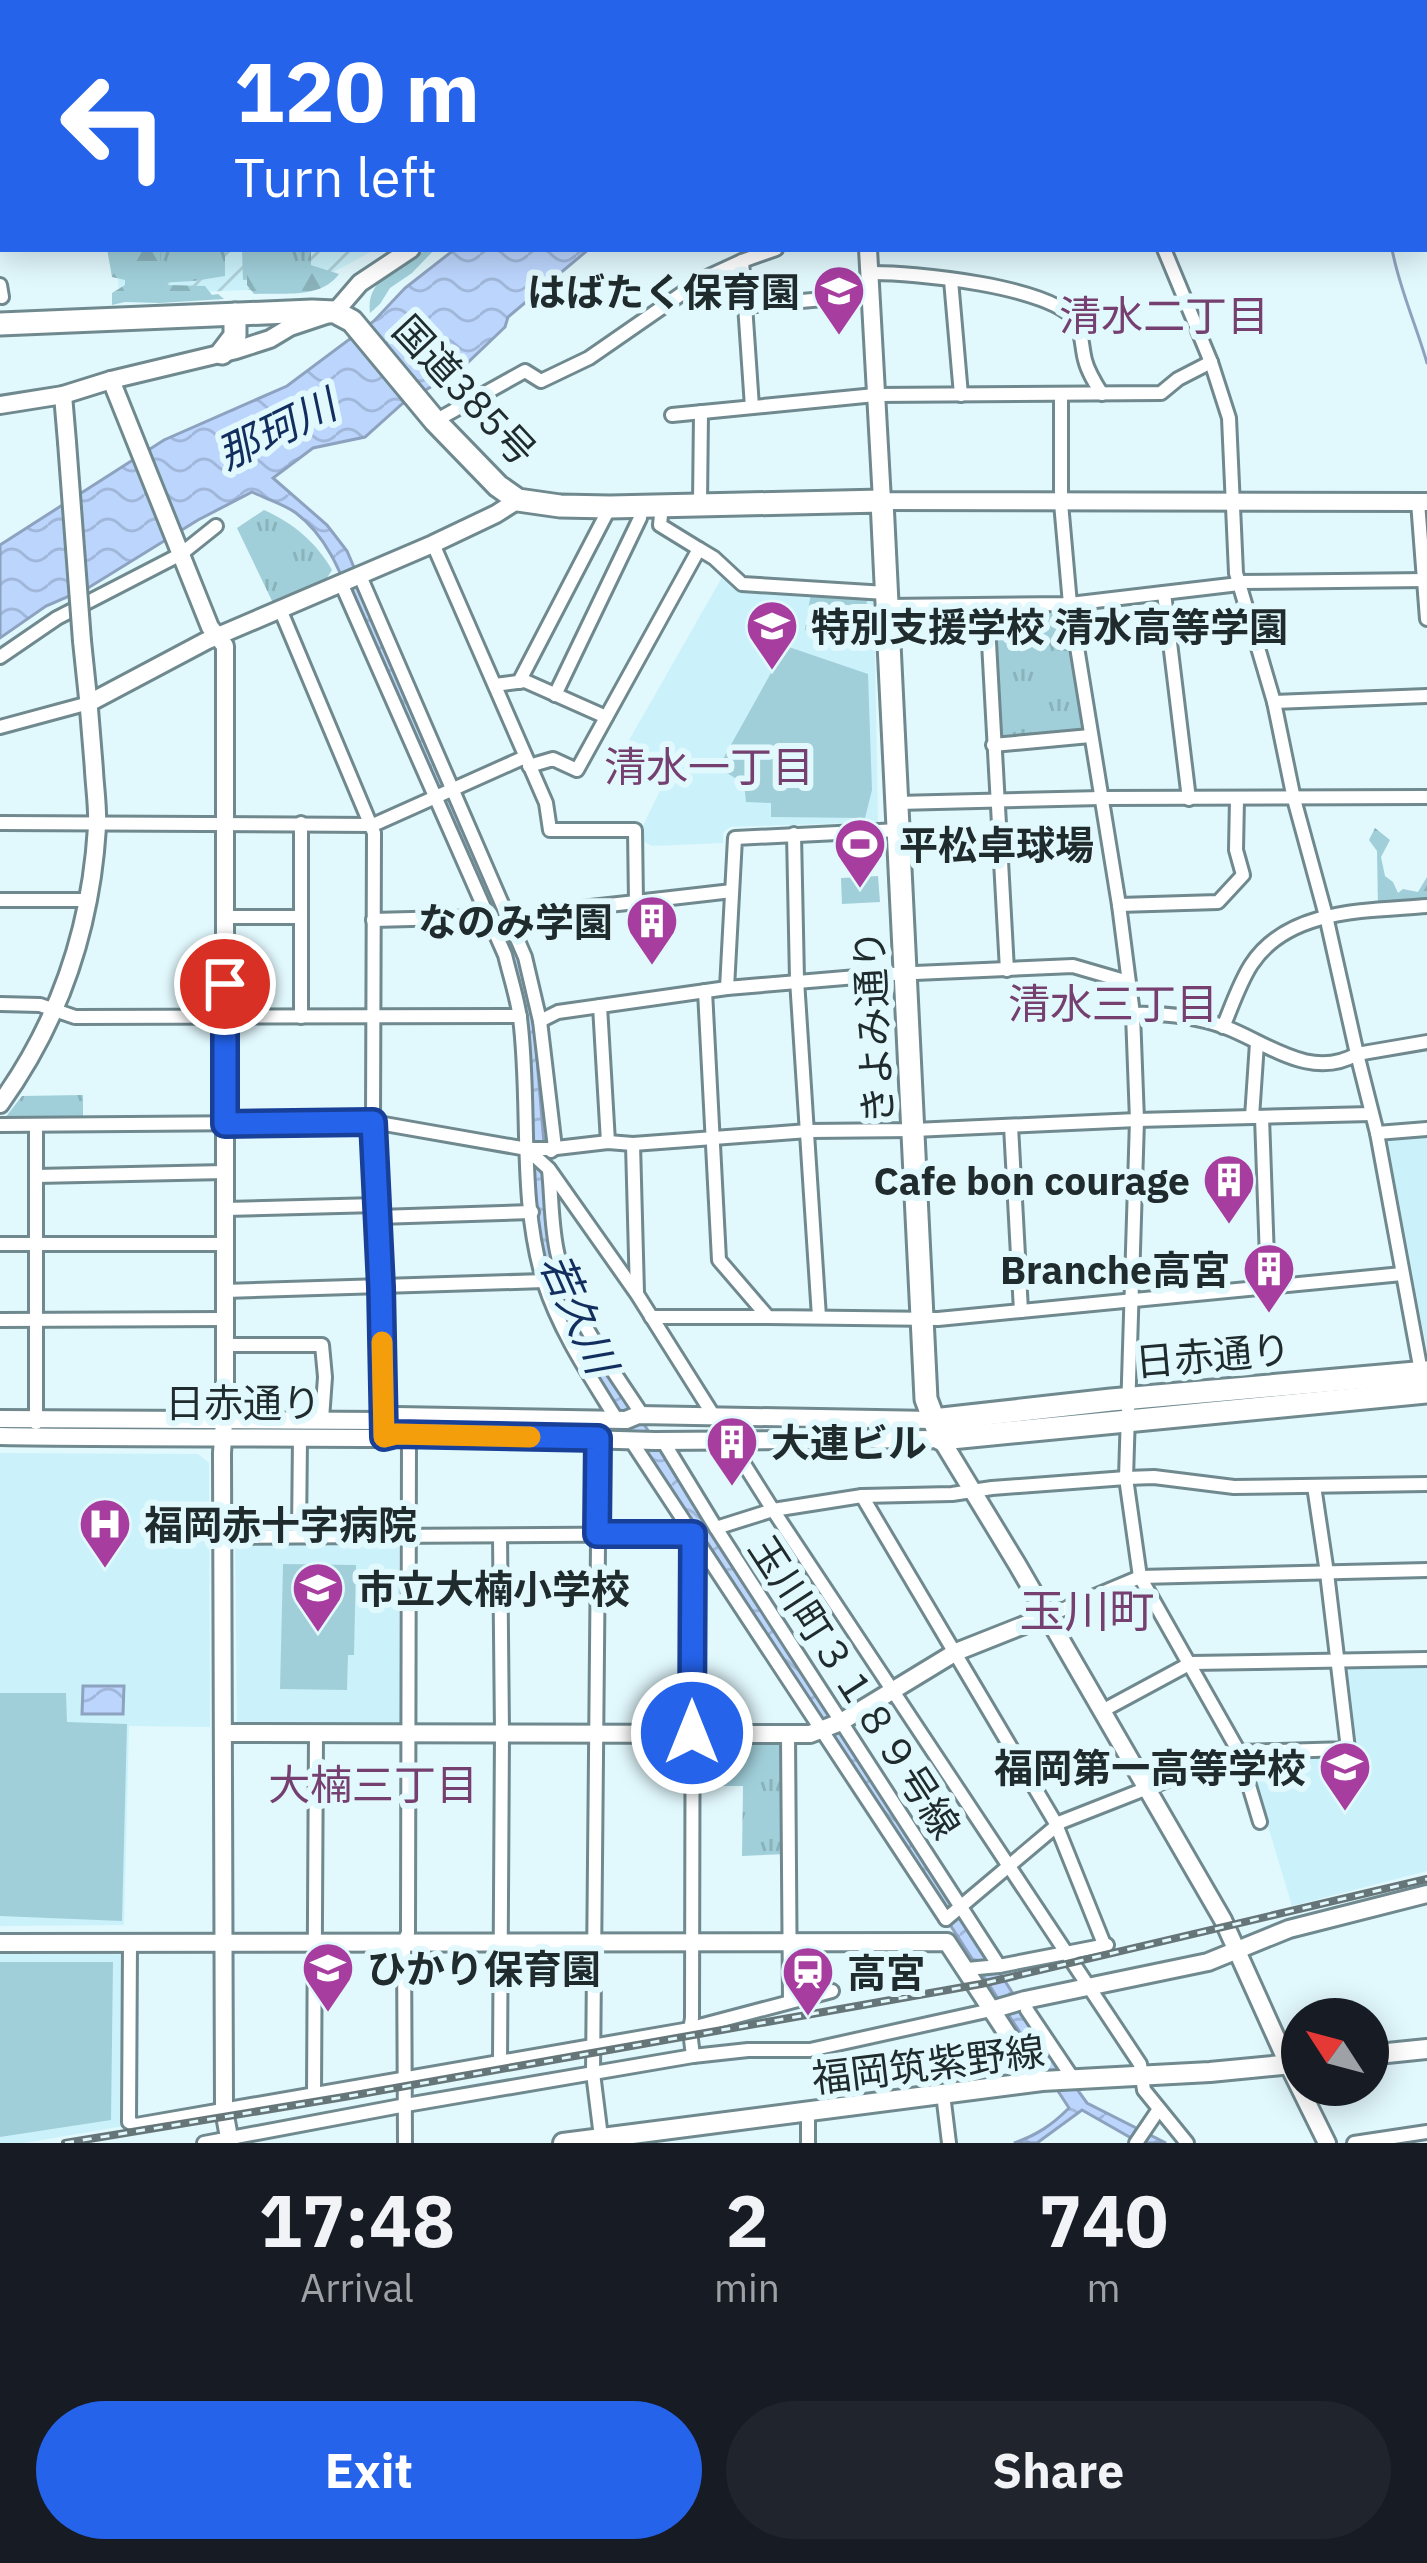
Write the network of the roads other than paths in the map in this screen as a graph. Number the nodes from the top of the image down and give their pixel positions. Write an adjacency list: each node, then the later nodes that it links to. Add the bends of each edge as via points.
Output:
1 (406, 252): 13 (street, via 360,283)
2 (767, 252): 5 (street)
3 (868, 252): 6 (street, きよみ通り)
4 (1165, 252): 16 (street)
5 (742, 260): 11 (street); 26 (street, via 590,358 541,380 525,371)
6 (869, 273): 7 (street); 9 (street, きよみ通り)
7 (951, 280): 18 (street, via 1053,302 1077,322 1086,367); 21 (street)
8 (0, 285): 10 (street)
9 (869, 295): 11 (street); 20 (street, きよみ通り)
10 (2, 297)
11 (745, 306): 24 (street)
12 (235, 314): 13 (highway, 国道385号); 14 (highway, 国道385号); 15 (highway, via 235,336)
13 (344, 317): 15 (street); 26 (highway, 国道385号)
14 (0, 324)
15 (222, 353): 17 (street)
16 (1211, 362): 18 (street, via 1161,393); 31 (street, via 1229,418)
17 (111, 380): 19 (street); 39 (street)
18 (1102, 394): 22 (street)
19 (63, 395): 23 (street); 56 (street, bridge)
20 (875, 395): 21 (street); 24 (street); 29 (street, きよみ通り)
21 (961, 395): 22 (street)
22 (1061, 395): 30 (street)
23 (0, 405)
24 (752, 406): 25 (street)
25 (701, 412): 27 (street); 33 (street)
26 (430, 415): 28 (highway, 国道385号)
27 (672, 416)
28 (518, 500): 35 (highway, 国道385号); 37 (street)
29 (882, 501): 30 (street); 33 (highway, 国道385号); 44 (highway, きよみ通り)
30 (1061, 502): 31 (street); 45 (street)
31 (1232, 502): 32 (street); 42 (street)
32 (1423, 502): 41 (street)
33 (700, 504): 34 (highway, 国道385号)
34 (652, 506): 35 (highway, 国道385号); 38 (street, via 660,526); 53 (street)
35 (610, 507): 51 (street)
36 (216, 526): 39 (street)
37 (433, 544): 40 (street); 52 (street)
38 (698, 549): 44 (street, via 742,584); 57 (street)
39 (179, 550): 49 (street); 50 (street)
40 (351, 579): 47 (street); 62 (street); 63 (street)
41 (1426, 580): 42 (street); 48 (street)
42 (1238, 583): 43 (street); 55 (street)
43 (1164, 593): 45 (street); 66 (street)
44 (887, 599): 46 (street); 70 (highway, きよみ通り)
45 (1070, 604): 46 (street); 59 (street)
46 (987, 606): 60 (street)
47 (280, 609): 49 (street); 75 (street)
48 (1427, 619)
49 (217, 638): 56 (street); 73 (street, via 224,646)
50 (0, 657)
51 (519, 682): 52 (street); 53 (street)
52 (495, 686): 61 (street)
53 (556, 695): 57 (street)
54 (1427, 696): 55 (street)
55 (1274, 702): 68 (street)
56 (89, 704): 58 (street); 72 (street)
57 (606, 717): 61 (street, via 577,770 553,759)
58 (0, 727)
59 (1090, 736): 60 (street); 65 (street)
60 (994, 746): 69 (street)
61 (527, 761): 62 (street); 81 (street, via 550,830 635,830)
62 (453, 788): 63 (street); 104 (street, via 525,957)
63 (434, 797): 75 (street); 88 (street)
64 (1427, 797): 68 (street)
65 (1101, 798): 66 (street); 69 (street); 82 (street)
66 (1190, 799): 67 (street)
67 (1237, 799): 68 (street); 82 (street, via 1243,875 1217,902)
68 (1294, 799): 85 (street)
69 (998, 801): 70 (street); 90 (street)
70 (898, 803): 76 (highway, きよみ通り)
71 (0, 823): 72 (street)
72 (97, 823): 73 (street); 80 (street)
73 (226, 823): 74 (street); 86 (street)
74 (301, 824): 75 (street); 87 (street)
75 (373, 825): 89 (street)
76 (899, 830): 77 (street); 91 (highway, きよみ通り)
77 (794, 834): 78 (street, via 735,838); 92 (street)
78 (732, 891): 81 (street); 94 (street)
79 (0, 900): 80 (street)
80 (88, 900): 98 (street)
81 (636, 902): 84 (street)
82 (1119, 905): 93 (street)
83 (1427, 906): 85 (street)
84 (545, 913)
85 (1327, 916): 105 (street, via 1291,928 1256,958); 108 (street)
86 (224, 917): 87 (street); 102 (street)
87 (300, 917): 101 (street)
88 (488, 917): 89 (street); 100 (street)
89 (373, 920): 103 (street)
90 (1007, 970): 91 (street); 93 (street, via 1073,966)
91 (907, 974): 92 (street); 119 (highway, きよみ通り)
92 (797, 980): 94 (street); 120 (street)
93 (1128, 982): 99 (street)
94 (727, 988): 95 (street)
95 (705, 991): 97 (street); 122 (street)
96 (0, 1004): 98 (street)
97 (600, 1006): 104 (street); 123 (street)
98 (56, 1010): 102 (street, via 76,1017); 109 (street)
99 (1133, 1014): 105 (street, via 1184,1015); 112 (street)
100 (520, 1016): 103 (street); 126 (street)
101 (301, 1017): 102 (street); 103 (street)
102 (225, 1018): 114 (street)
103 (373, 1018): 113 (street)
104 (540, 1021): 125 (street)
105 (1223, 1027): 107 (street)
106 (1427, 1042): 108 (street)
107 (1257, 1043): 108 (street, via 1310,1061); 111 (street)
108 (1357, 1054): 110 (street)
109 (0, 1104)
110 (1371, 1114): 111 (street); 121 (street)
111 (1257, 1117): 112 (street); 139 (street)
112 (1137, 1120): 117 (street); 142 (street)
113 (373, 1122): 114 (street); 126 (street); 131 (street)
114 (225, 1124): 116 (street); 128 (street)
115 (0, 1125): 116 (street)
116 (36, 1125): 129 (street)
117 (1011, 1126): 119 (street); 143 (street)
118 (1427, 1129): 121 (street)
119 (914, 1130): 120 (street); 147 (highway, きよみ通り)
120 (808, 1131): 122 (street); 146 (street)
121 (1377, 1133): 136 (street)
122 (711, 1137): 124 (street); 145 (street, via 718,1260)
123 (608, 1142): 124 (street); 125 (street)
124 (633, 1144): 141 (street)
125 (551, 1149): 126 (street); 127 (street)
126 (528, 1150): 127 (street); 132 (street)
127 (548, 1168): 141 (street); 157 (street, via 567,1287)
128 (225, 1172): 129 (street); 130 (street)
129 (36, 1176): 134 (street)
130 (225, 1209): 131 (street); 135 (street)
131 (378, 1211): 132 (street); 138 (street)
132 (532, 1212): 137 (street)
133 (0, 1244): 134 (street)
134 (36, 1244): 135 (street); 150 (street)
135 (225, 1244): 140 (street)
136 (1402, 1274): 139 (street); 152 (street)
137 (544, 1281): 138 (street); 157 (street, via 575,1352)
138 (381, 1287): 140 (street); 159 (street)
139 (1268, 1287): 142 (street)
140 (224, 1291): 148 (street)
141 (637, 1294): 144 (street)
142 (1131, 1301): 143 (street); 153 (street)
143 (1021, 1311): 147 (street)
144 (651, 1317): 145 (street); 154 (street)
145 (768, 1317): 146 (street)
146 (819, 1317): 147 (street)
147 (923, 1318): 161 (highway, きよみ通り, via 926,1399)
148 (224, 1319): 150 (street); 151 (street)
149 (0, 1320): 150 (street)
150 (37, 1320): 158 (street)
151 (225, 1345): 156 (street, via 322,1345); 160 (street)
152 (1425, 1386): 153 (highway, 日赤通り)
153 (1128, 1410): 161 (highway, 日赤通り); 168 (street)
154 (715, 1417): 157 (street); 161 (street); 166 (street)
155 (0, 1419): 158 (street, 日赤通り)
156 (322, 1419): 159 (street, 日赤通り); 160 (street, 日赤通り)
157 (631, 1422): 159 (street, 日赤通り, via 396,1416); 165 (street, 日赤通り); 167 (street); 176 (street, 玉川町３１８９号線)
158 (36, 1427): 160 (street, 日赤通り); 163 (street, 日赤通り)
159 (384, 1429): 162 (street, 日赤通り); 164 (street, 日赤通り)
160 (224, 1430): 164 (street, 日赤通り); 180 (street)
161 (937, 1430): 166 (street); 171 (street)
162 (410, 1435): 165 (street, 日赤通り); 178 (street)
163 (0, 1436)
164 (300, 1438): 177 (street)
165 (598, 1438): 175 (street)
166 (730, 1438): 167 (street); 173 (street)
167 (659, 1441): 174 (street, 玉川町３１８９号線)
168 (1126, 1478): 170 (street); 171 (street); 183 (street)
169 (1427, 1484): 170 (street)
170 (1314, 1486): 182 (street)
171 (974, 1491): 172 (street); 184 (street)
172 (862, 1496): 173 (street); 185 (street)
173 (773, 1510): 174 (street); 189 (street)
174 (716, 1528): 191 (street, 玉川町３１８９号線)
175 (597, 1534): 176 (street); 179 (street); 195 (street)
176 (693, 1534): 191 (street, 玉川町３１８９号線); 196 (street)
177 (299, 1535): 178 (street); 180 (street)
178 (408, 1536): 179 (street); 192 (street)
179 (500, 1536): 193 (street)
180 (223, 1537): 194 (street)
181 (1427, 1570): 182 (street)
182 (1327, 1573): 183 (street); 187 (street)
183 (1140, 1577): 184 (street); 188 (street)
184 (1047, 1616): 185 (street); 190 (street)
185 (956, 1652): 189 (street); 202 (street)
186 (1427, 1659): 187 (street)
187 (1337, 1662): 188 (street); 199 (street, via 1348,1748)
188 (1191, 1663): 190 (street); 199 (street)
189 (894, 1691): 191 (street); 203 (street)
190 (1102, 1711): 200 (street)
191 (829, 1728): 198 (street); 205 (street, 玉川町３１８９号線); 206 (street, 玉川町３１８９号線)
192 (408, 1732): 193 (street); 197 (street); 208 (street)
193 (502, 1732): 195 (street); 216 (street)
194 (223, 1733): 197 (street); 215 (street)
195 (597, 1733): 196 (street); 209 (street)
196 (692, 1733): 198 (street); 210 (street)
197 (316, 1734): 207 (street)
198 (788, 1735): 211 (street)
199 (1239, 1752): 200 (street); 201 (street)
200 (1148, 1789): 202 (street); 217 (street)
201 (1260, 1822)
202 (1056, 1824): 203 (street); 218 (street, via 1108,1945)
203 (1010, 1865): 205 (street); 218 (street)
204 (1427, 1894): 217 (street)
205 (963, 1908): 206 (street); 219 (street, 玉川町３１８９号線)
206 (946, 1919): 212 (street)
207 (315, 1942): 208 (street); 215 (street); 238 (street)
208 (404, 1942): 216 (street); 236 (street)
209 (595, 1942): 210 (street); 216 (street); 228 (street)
210 (692, 1942): 211 (street); 226 (street)
211 (790, 1942): 212 (street); 223 (street)
212 (947, 1942): 220 (street)
213 (0, 1943): 214 (street)
214 (130, 1943): 215 (street); 245 (street, via 129,2122)
215 (224, 1943): 242 (street)
216 (500, 1943): 232 (street)
217 (1237, 1949): 221 (street); 227 (street)
218 (1065, 1953): 219 (street); 221 (street)
219 (999, 1966): 220 (street)
220 (972, 1969): 225 (street)
221 (1088, 1987): 224 (street); 235 (street)
222 (832, 1991): 223 (street)
223 (790, 2001): 226 (street)
224 (1023, 2001): 225 (street); 237 (street)
225 (996, 2008): 231 (street, via 810,2050); 237 (street, via 1031,2070)
226 (691, 2026): 228 (street); 231 (street)
227 (1281, 2036)
228 (595, 2045): 232 (street); 234 (street)
229 (1427, 2049): 230 (main road)
230 (1389, 2054)
231 (694, 2056): 234 (street)
232 (500, 2062): 236 (street)
233 (1281, 2065): 235 (main road, 福岡筑紫野線)
234 (593, 2073): 240 (street); 247 (street)
235 (1141, 2077): 237 (main road, 福岡筑紫野線); 243 (street)
236 (404, 2079): 238 (street); 240 (street)
237 (1061, 2081): 239 (main road, 福岡筑紫野線)
238 (314, 2094): 242 (street)
239 (943, 2094): 244 (main road, 福岡筑紫野線); 255 (street)
240 (406, 2105): 249 (street); 252 (street)
241 (1312, 2106): 258 (street)
242 (224, 2110): 245 (street); 249 (street)
243 (1159, 2110): 256 (street); 257 (street)
244 (808, 2111): 248 (main road, 福岡筑紫野線); 254 (street)
245 (136, 2125): 250 (street)
246 (1427, 2132): 259 (street)
247 (601, 2137): 248 (main road, 福岡筑紫野線); 253 (main road, 福岡筑紫野線)
248 (631, 2138)
249 (230, 2140): 251 (street)
250 (139, 2143)
251 (204, 2143)
252 (405, 2143)
253 (563, 2143)
254 (808, 2143)
255 (949, 2143)
256 (1136, 2143)
257 (1186, 2143)
258 (1327, 2143)
259 (1354, 2143)

